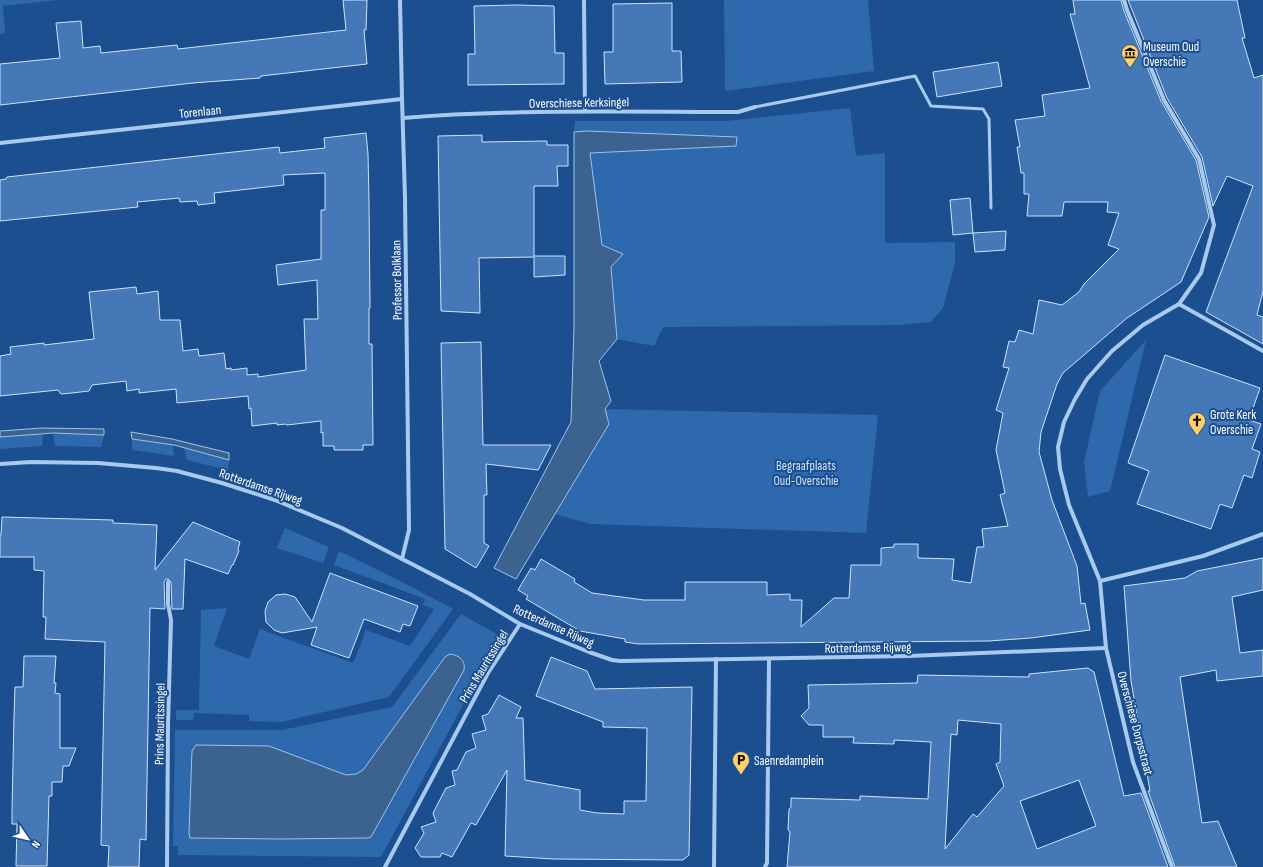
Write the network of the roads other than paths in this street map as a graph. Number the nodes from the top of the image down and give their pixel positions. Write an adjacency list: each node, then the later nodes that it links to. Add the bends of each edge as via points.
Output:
1 (400, 0): 4 (street, Professor Bolklaan)
2 (584, 0): 6 (street)
3 (1124, 0): 10 (street, Overschiese Dorpsstraat, via 1164,100 1199,159 1214,225 1201,273)
4 (402, 99): 7 (street, Professor Bolklaan); 8 (street, Torenlaan)
5 (756, 107): 6 (street, Overschiese Kerksingel, via 738,112); 9 (lane, via 915,76 931,106 983,109 989,119)
6 (585, 111): 7 (street, Overschiese Kerksingel)
7 (403, 118): 14 (street, Professor Bolklaan, via 409,530)
8 (0, 143)
9 (991, 208)
10 (1179, 304): 11 (street); 15 (street, Overschiese Dorpsstraat, via 1143,325 1112,351 1087,379 1074,399 1064,422 1058,447 1060,469 1069,505)
11 (1263, 351)
12 (0, 464): 14 (street, Rotterdamse Rijweg, via 98,463 176,471 275,500 342,528)
13 (1263, 534): 15 (street, via 1203,556)
14 (402, 559): 17 (street, Rotterdamse Rijweg, via 470,594)
15 (1100, 580): 18 (street, Overschiese Dorpsstraat)
16 (168, 582): 21 (street, Prins Mauritssingel, via 171,620)
17 (520, 624): 19 (street, Rotterdamse Rijweg, via 612,660); 22 (street, Prins Mauritssingel, via 488,673)
18 (1106, 648): 20 (street, Rotterdamse Rijweg); 25 (street, Overschiese Dorpsstraat, via 1133,762)
19 (716, 659): 20 (street, Rotterdamse Rijweg); 23 (street)
20 (769, 659): 24 (street)
21 (167, 867)
22 (385, 867)
23 (714, 867)
24 (765, 867)
25 (1172, 867)

